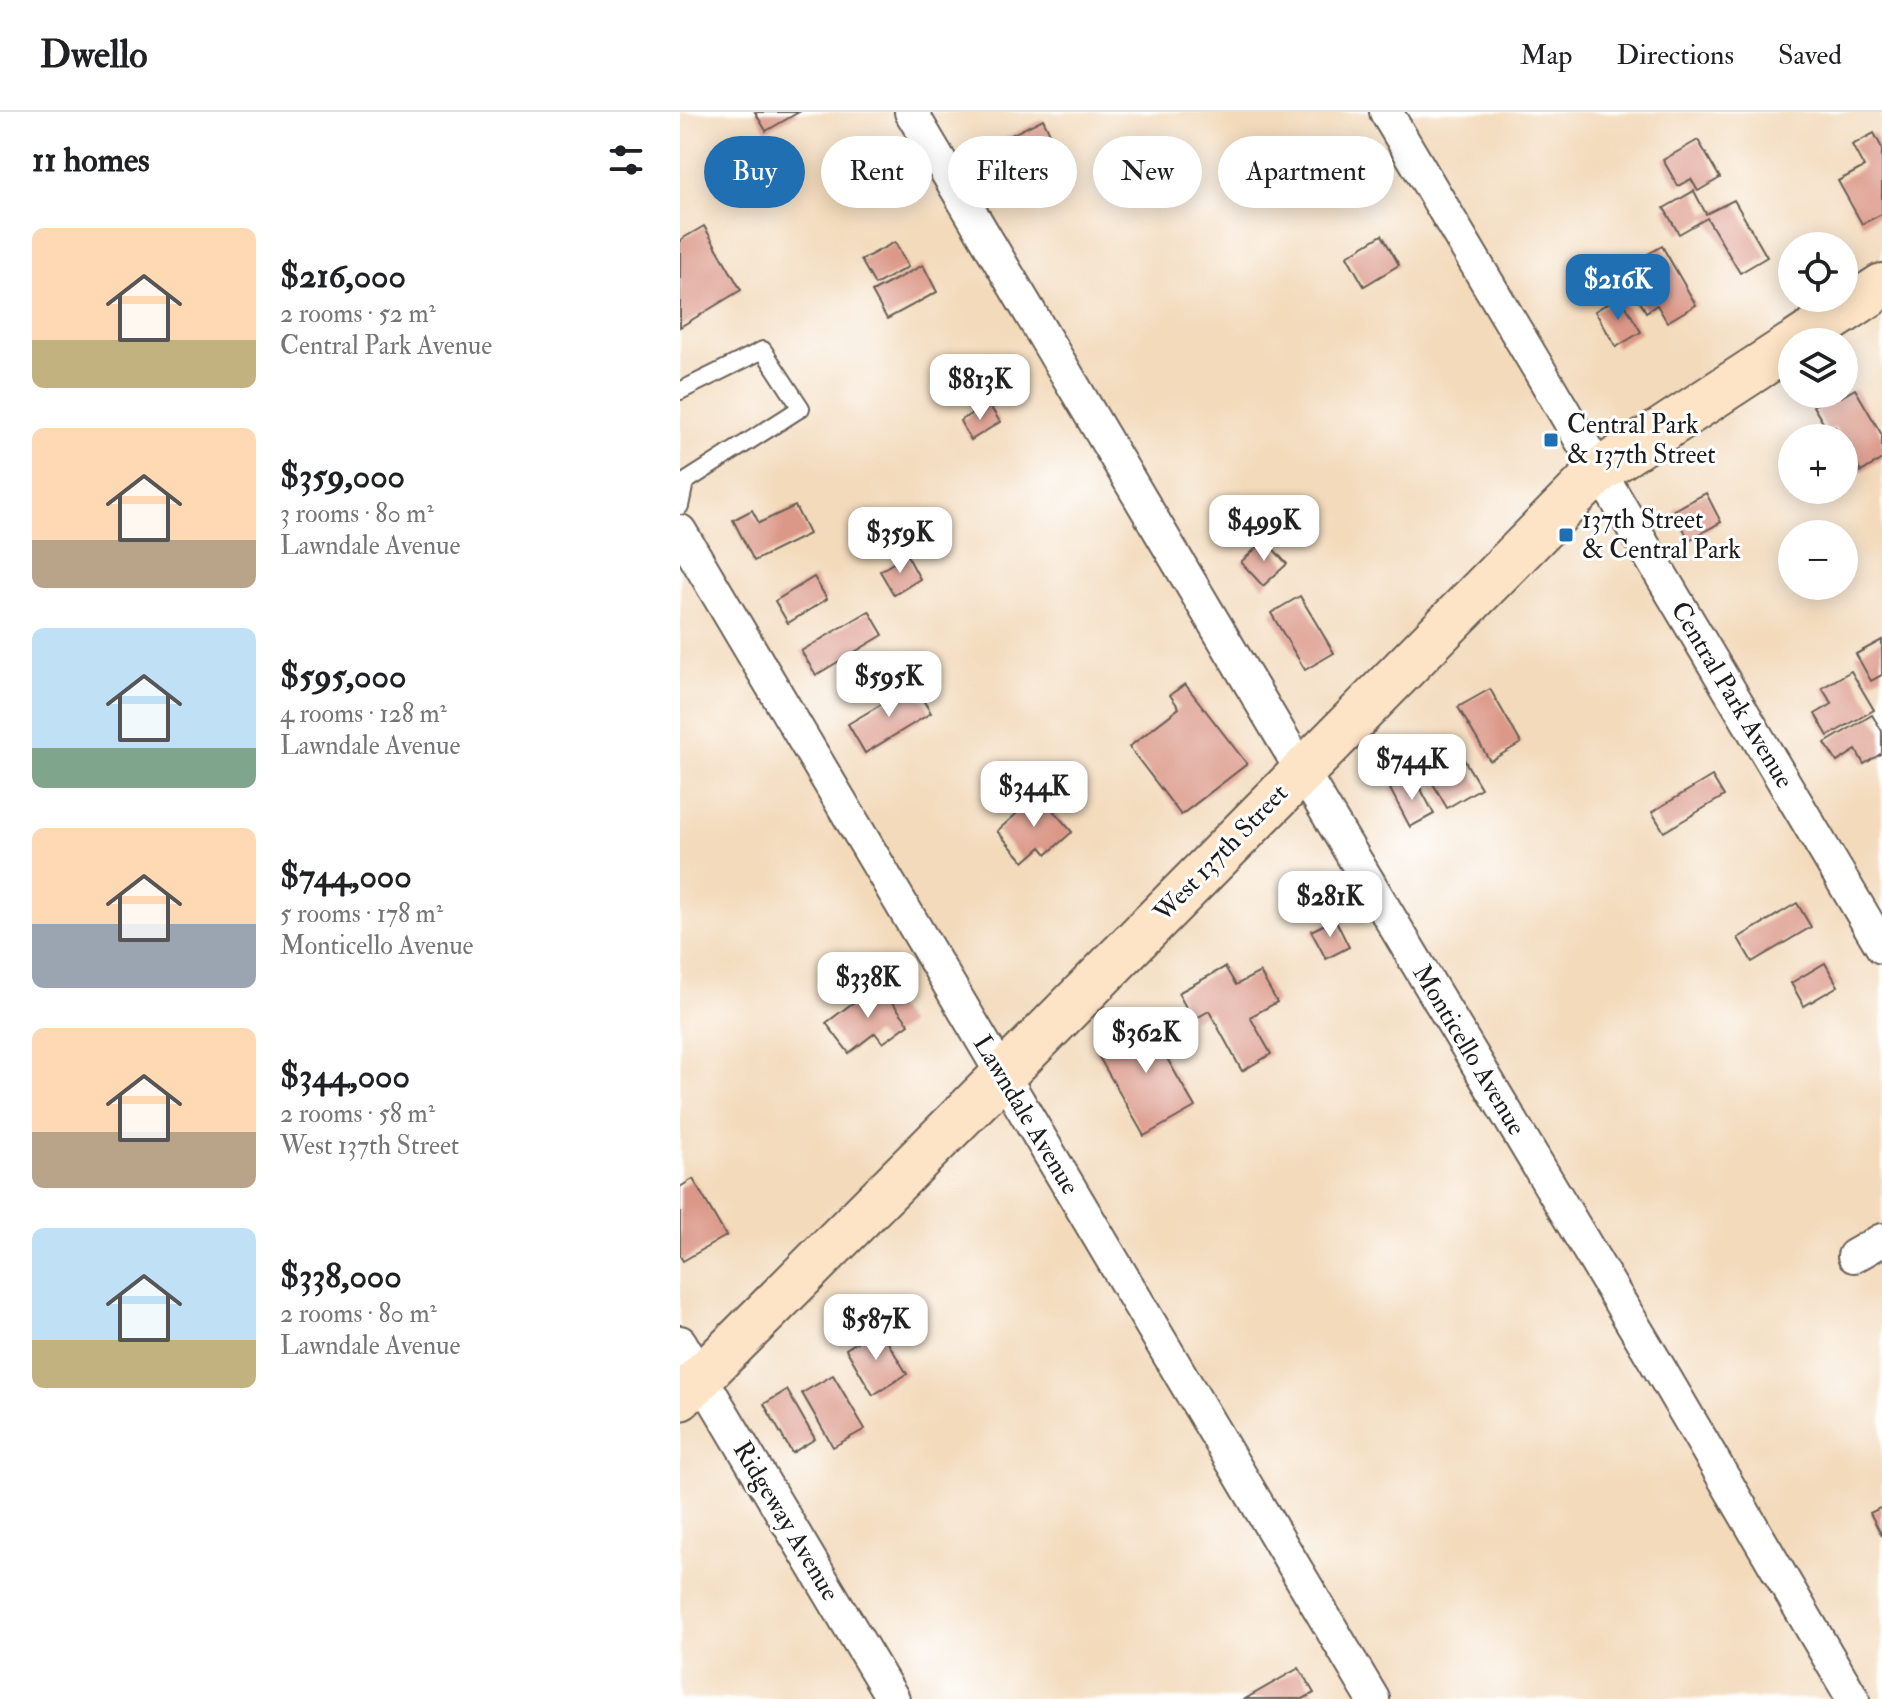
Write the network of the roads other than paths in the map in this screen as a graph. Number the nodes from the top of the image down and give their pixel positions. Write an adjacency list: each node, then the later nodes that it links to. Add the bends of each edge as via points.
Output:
1 (911, 112): 10 (street, Monticello Avenue)
2 (1386, 112): 7 (street, Central Park Avenue)
3 (1882, 286): 4 (main road, West 137th Street)
4 (1818, 328)
5 (1778, 354): 7 (main road, West 137th Street)
6 (680, 391): 8 (lane, via 763,350 801,408 685,482)
7 (1599, 471): 10 (main road, West 137th Street); 11 (street, Central Park Avenue)
8 (680, 506)
9 (680, 531): 12 (street, Lawndale Avenue)
10 (1302, 771): 12 (main road, West 137th Street); 18 (street, Monticello Avenue)
11 (1882, 947)
12 (1002, 1076): 15 (main road, West 137th Street); 17 (street, Lawndale Avenue)
13 (1882, 1240): 14 (street)
14 (1854, 1256)
15 (687, 1372): 16 (street, Ridgeway Avenue)
16 (893, 1699)
17 (1373, 1699)
18 (1853, 1699)

